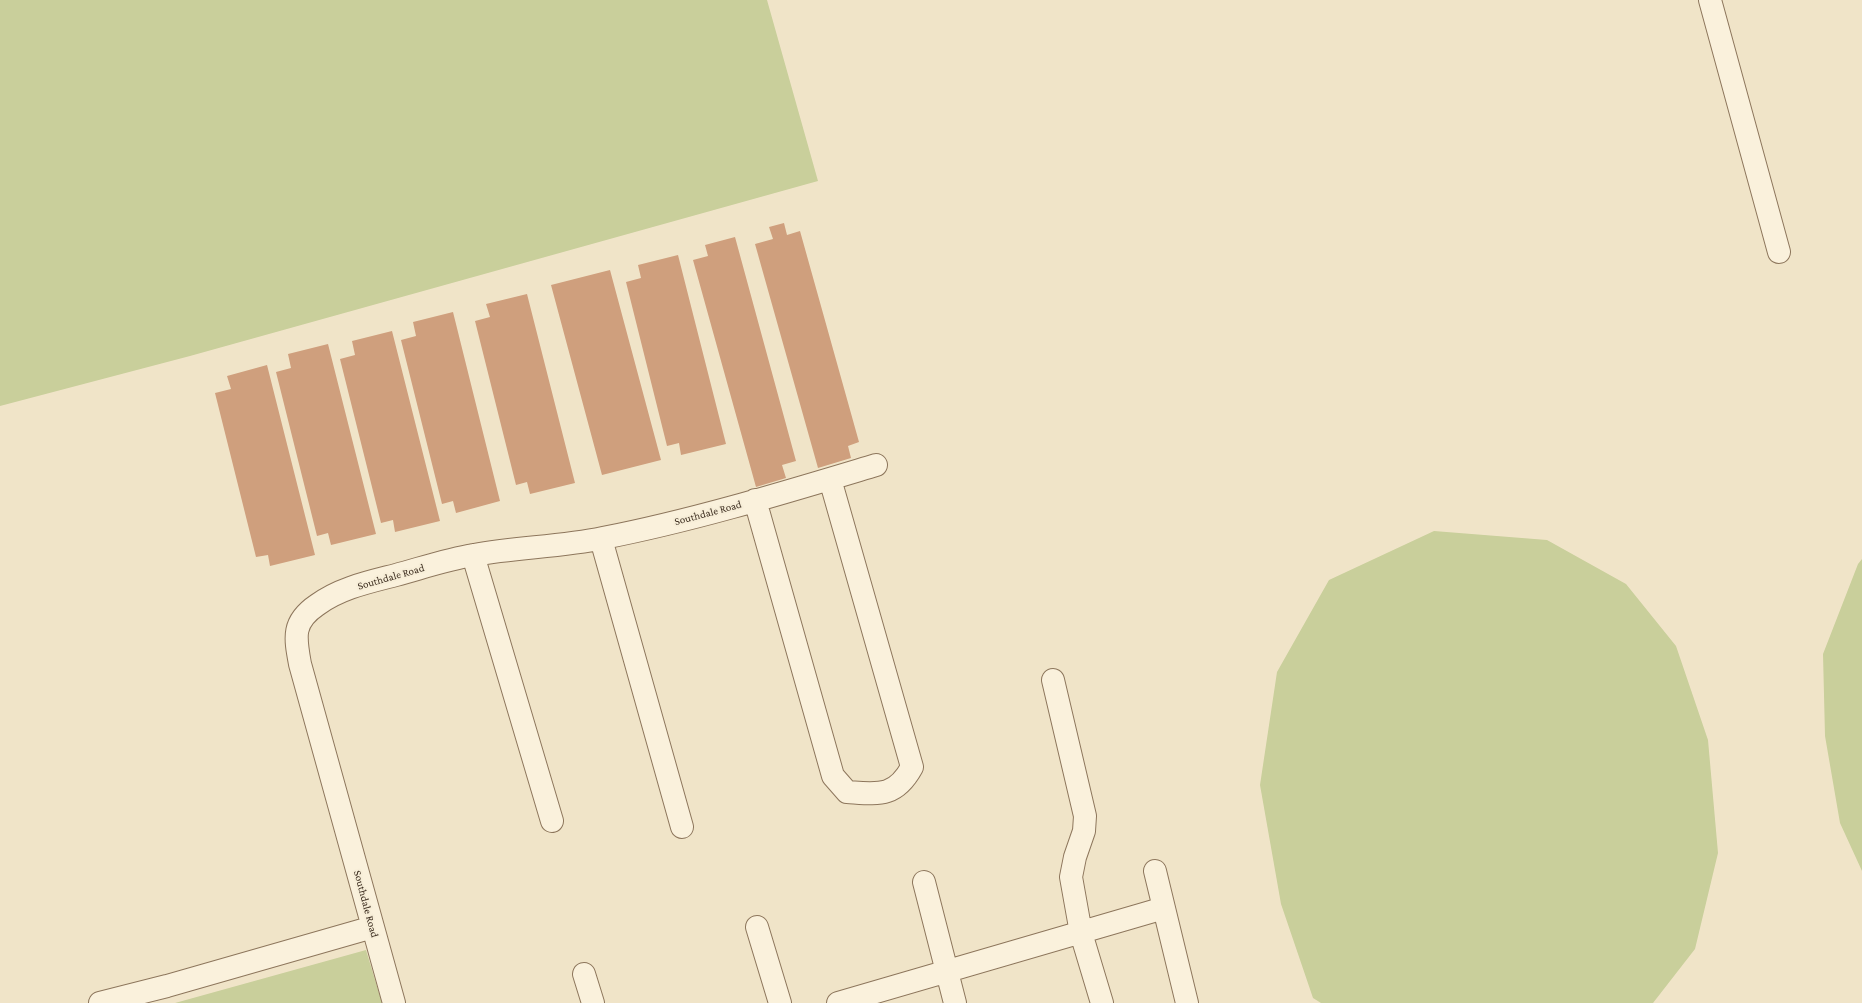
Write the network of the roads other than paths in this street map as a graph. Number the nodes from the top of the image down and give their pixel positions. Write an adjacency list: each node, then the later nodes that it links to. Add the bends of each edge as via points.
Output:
1 (1710, 0): 2 (street)
2 (1779, 252)
3 (876, 466): 4 (street, Southdale Road)
4 (830, 479): 5 (street, Southdale Road); 5 (street, via 912,767 905,780 890,792 847,792 833,776)
5 (755, 500): 6 (street, Southdale Road)
6 (601, 539): 7 (street, Southdale Road); 10 (street)
7 (473, 555): 9 (street); 15 (street, Southdale Road, via 366,583 336,594 302,618 296,631 300,664)
8 (1053, 680): 16 (street, via 1085,816 1084,831 1072,877)
9 (552, 821)
10 (682, 827)
11 (1155, 871): 13 (street)
12 (924, 882): 17 (street)
13 (1164, 908): 16 (street); 26 (street)
14 (757, 927): 22 (street)
15 (373, 928): 19 (street); 20 (street, Southdale Road)
16 (1081, 933): 17 (street); 25 (street)
17 (947, 972): 23 (street); 24 (street)
18 (584, 974): 21 (street)
19 (100, 1003)
20 (394, 1003)
21 (593, 1003)
22 (780, 1003)
23 (838, 1003)
24 (955, 1003)
25 (1102, 1003)
26 (1187, 1003)

